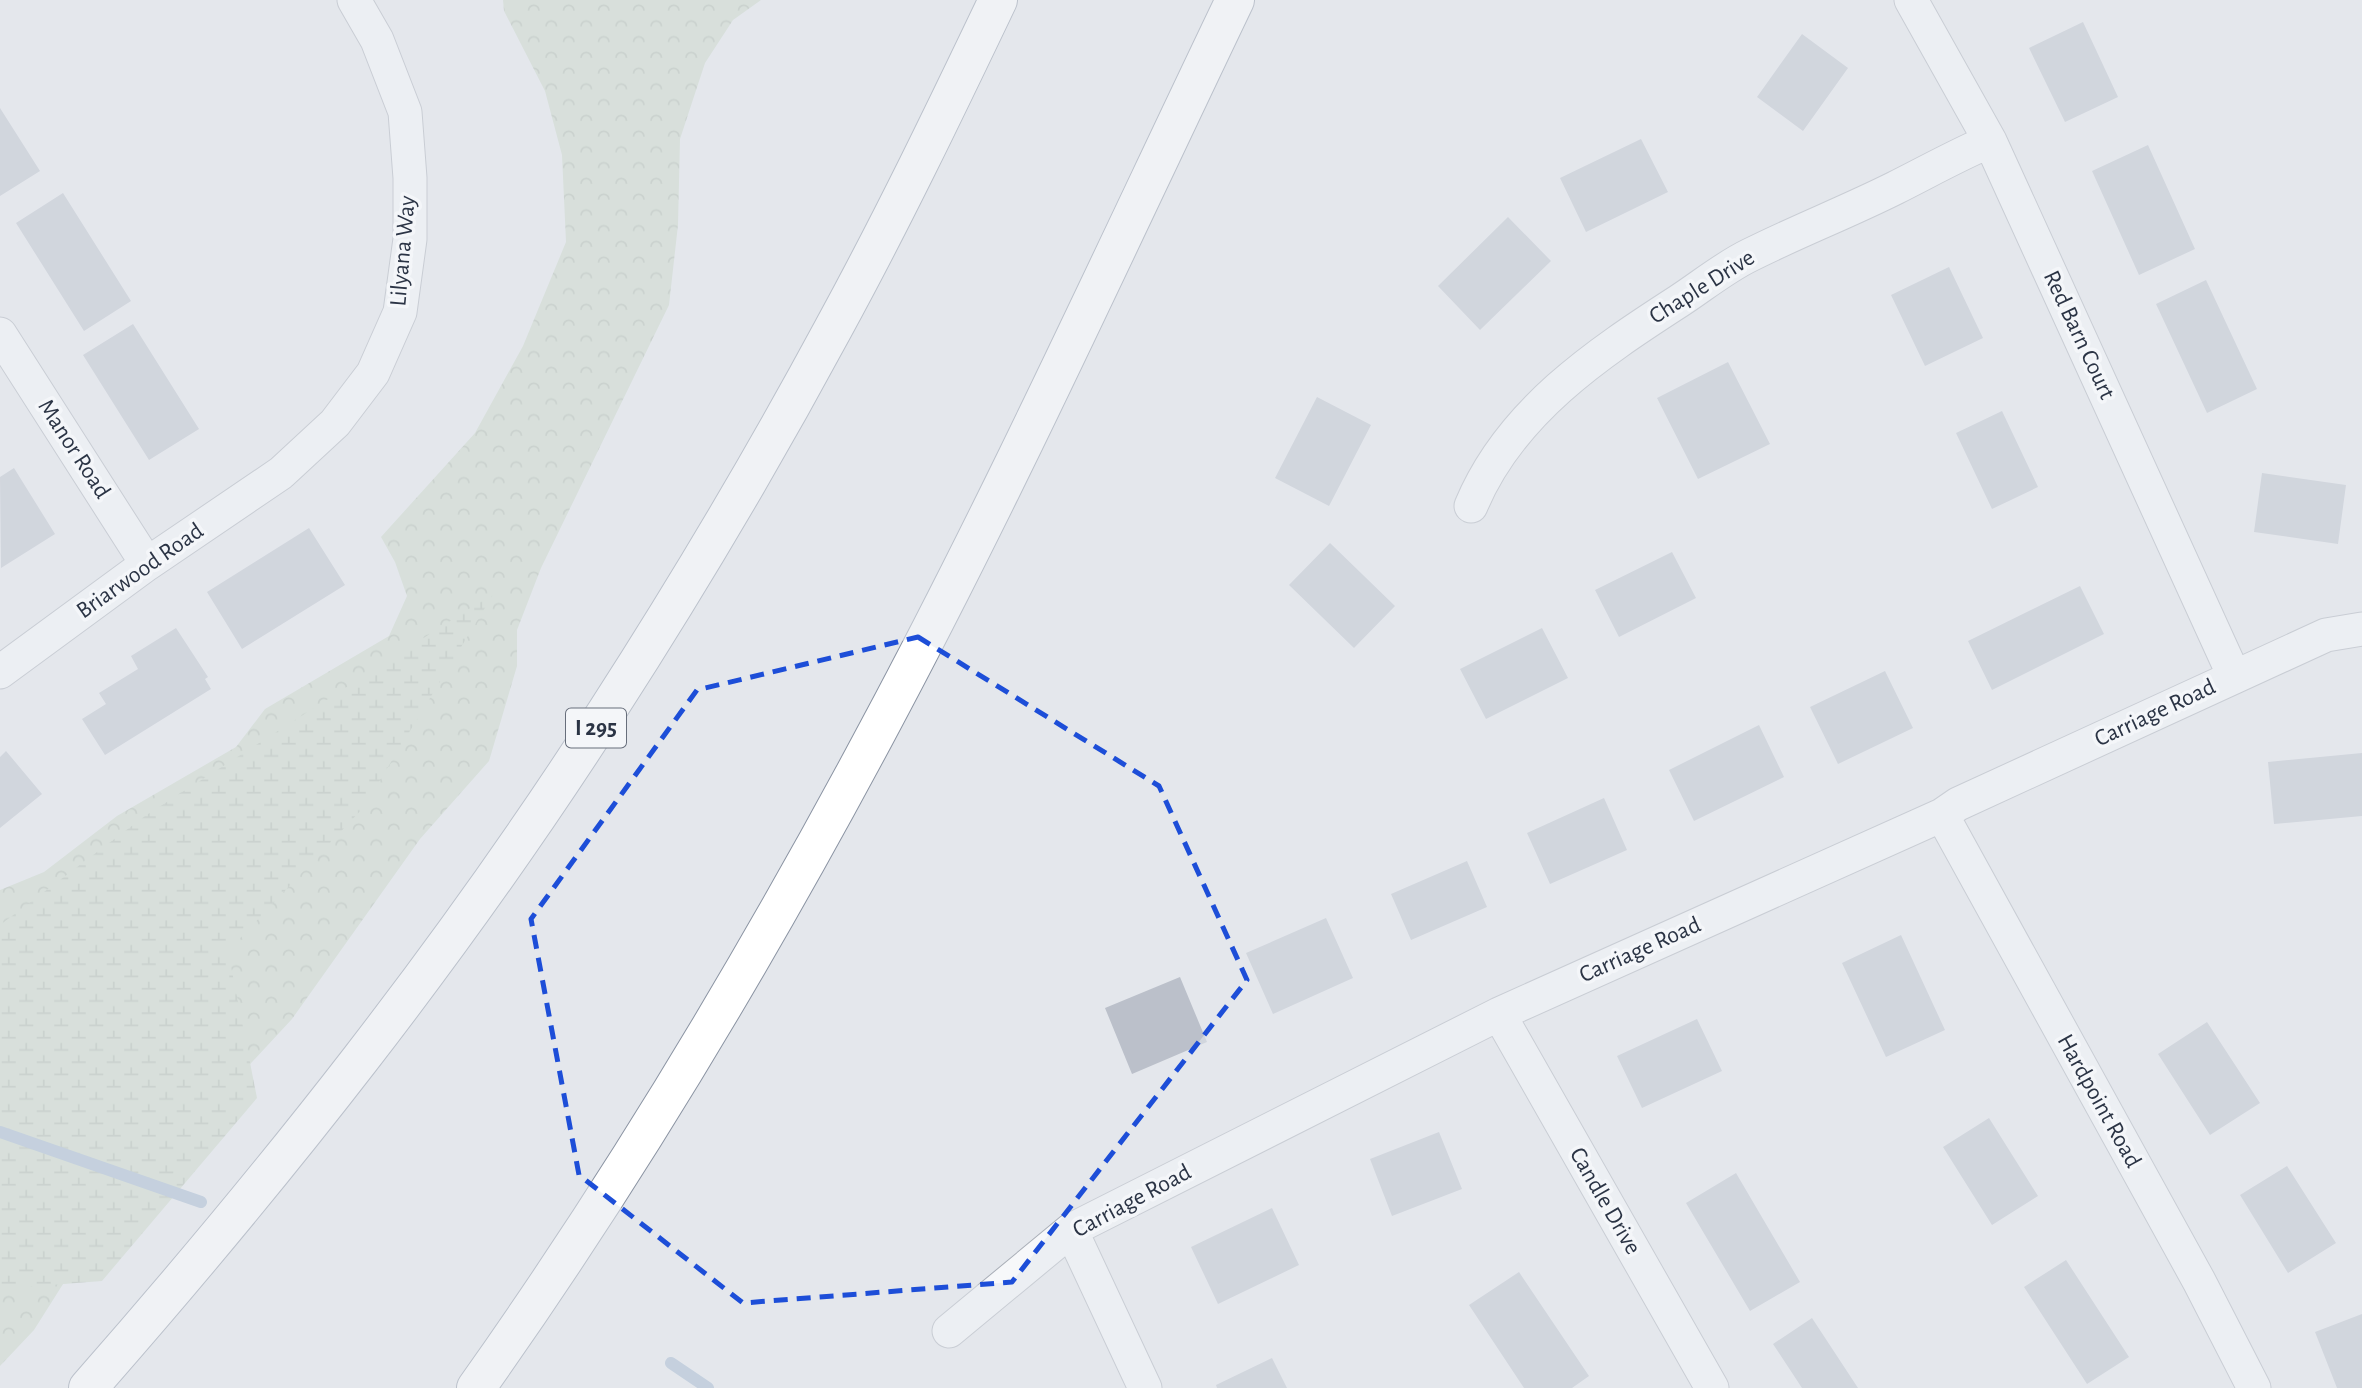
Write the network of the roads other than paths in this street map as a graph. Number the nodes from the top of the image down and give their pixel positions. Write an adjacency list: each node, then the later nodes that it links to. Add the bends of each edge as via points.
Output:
1 (354, 0): 7 (street, Lilyana Way, via 377,40 405,111 410,239 400,312 373,373 335,423)
2 (998, 0): 17 (highway, I 295, via 832,331 684,589 606,713 476,903 356,1066 247,1203)
3 (1235, 0): 18 (highway, via 955,580 811,855 659,1112)
4 (1911, 0): 5 (street, Red Barn Court)
5 (1990, 141): 8 (street, Chaple Drive, via 1747,256 1621,338 1553,392 1496,457); 12 (street, Red Barn Court)
6 (0, 334): 9 (street, Manor Road)
7 (281, 473): 9 (street, Briarwood Road)
8 (1471, 506)
9 (147, 564): 11 (street, Briarwood Road)
10 (2362, 629): 12 (street, Carriage Road, via 2326,635)
11 (0, 671)
12 (2234, 676): 13 (street, Carriage Road)
13 (1942, 815): 14 (street, Carriage Road); 21 (street, Hardpoint Road)
14 (1499, 1014): 15 (street, Carriage Road); 20 (street, Candle Drive)
15 (1071, 1230): 16 (street, Carriage Road); 19 (street)
16 (949, 1331)
17 (88, 1388)
18 (476, 1388)
19 (1145, 1388)
20 (1712, 1388)
21 (2254, 1388)

